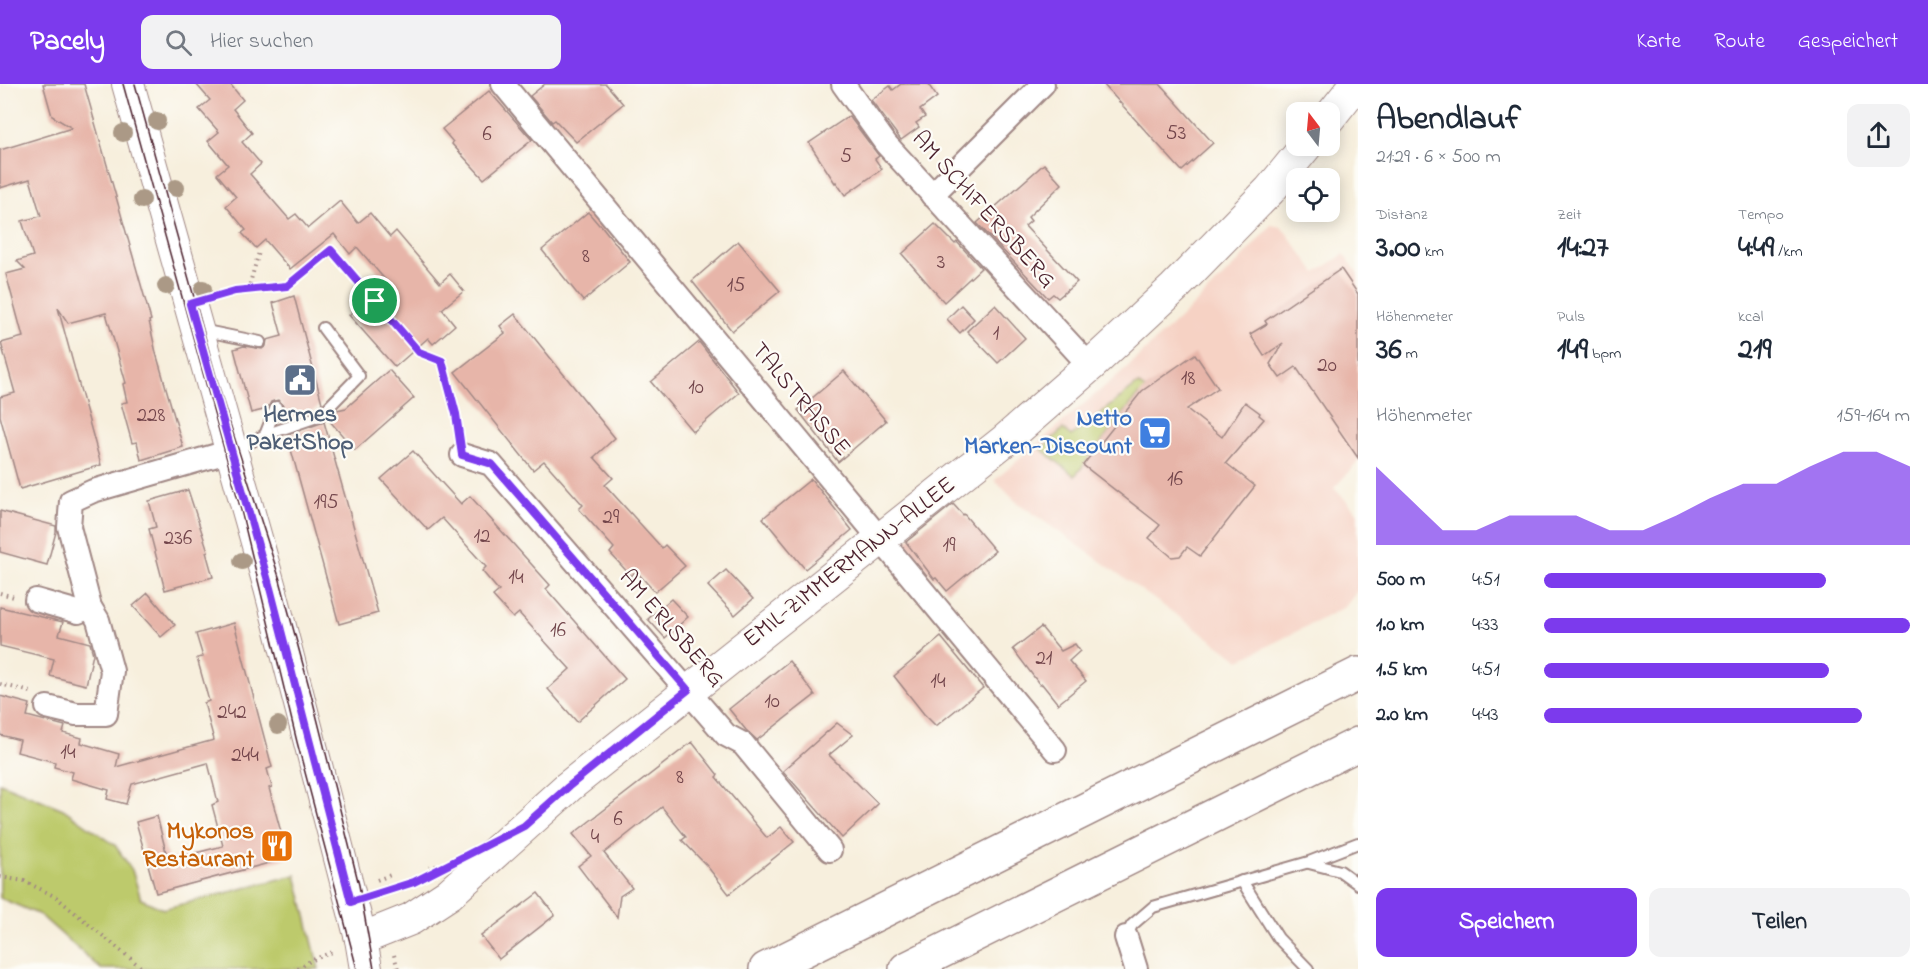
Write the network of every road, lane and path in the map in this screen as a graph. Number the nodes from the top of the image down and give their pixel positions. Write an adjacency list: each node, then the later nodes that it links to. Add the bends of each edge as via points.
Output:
1 (128, 84): 9 (main road)
2 (503, 84): 17 (street, TALSTRASSE)
3 (843, 84): 6 (street, AM SCHIFERSBERG, via 886,144)
4 (1043, 84): 6 (street)
5 (1298, 156): 12 (main road, EMIL-ZIMMERMANN-ALLEE, via 1174,288)
6 (932, 195): 12 (street, AM SCHIFERSBERG)
7 (259, 252): 8 (path)
8 (248, 290): 9 (path, via 235,291); 16 (path, via 287,286 331,250 419,352 442,361)
9 (193, 316): 11 (lane); 15 (main road)
10 (323, 328): 14 (lane, via 359,376 320,416)
11 (260, 342)
12 (1090, 366): 17 (main road, EMIL-ZIMMERMANN-ALLEE, via 1004,441)
13 (276, 407): 14 (lane)
14 (265, 435): 15 (lane)
15 (231, 451): 19 (street, via 71,501 69,527); 37 (main road)
16 (462, 455): 22 (street, AM ERLSBERG, via 492,464)
17 (880, 538): 22 (main road, EMIL-ZIMMERMANN-ALLEE); 25 (street, TALSTRASSE)
18 (36, 600): 19 (street, via 78,612)
19 (90, 607): 23 (street, via 98,620 112,670 106,714 76,714)
20 (1358, 674): 43 (highway)
21 (0, 684): 23 (path, via 38,693)
22 (688, 690): 27 (street, AM ERLSBERG, via 726,735 744,744); 39 (main road, EMIL-ZIMMERMANN-ALLEE, via 568,787 449,894)
23 (47, 707)
24 (1358, 744): 44 (highway)
25 (1055, 750)
26 (1358, 843): 28 (lane)
27 (830, 850)
28 (1308, 862): 35 (lane); 36 (lane, via 1340,871)
29 (450, 863): 30 (path)
30 (433, 872)
31 (393, 874): 34 (path)
32 (0, 877): 41 (path, via 24,882 56,897)
33 (419, 879): 37 (path)
34 (376, 880)
35 (1242, 881): 38 (lane, via 1153,908 1132,925); 46 (lane, via 1278,938)
36 (1358, 884)
37 (351, 902): 39 (main road)
38 (1126, 937): 45 (street)
39 (363, 954)
40 (310, 961): 42 (path)
41 (143, 969)
42 (298, 969)
43 (765, 969)
44 (906, 969)
45 (1136, 969)
46 (1308, 969)

